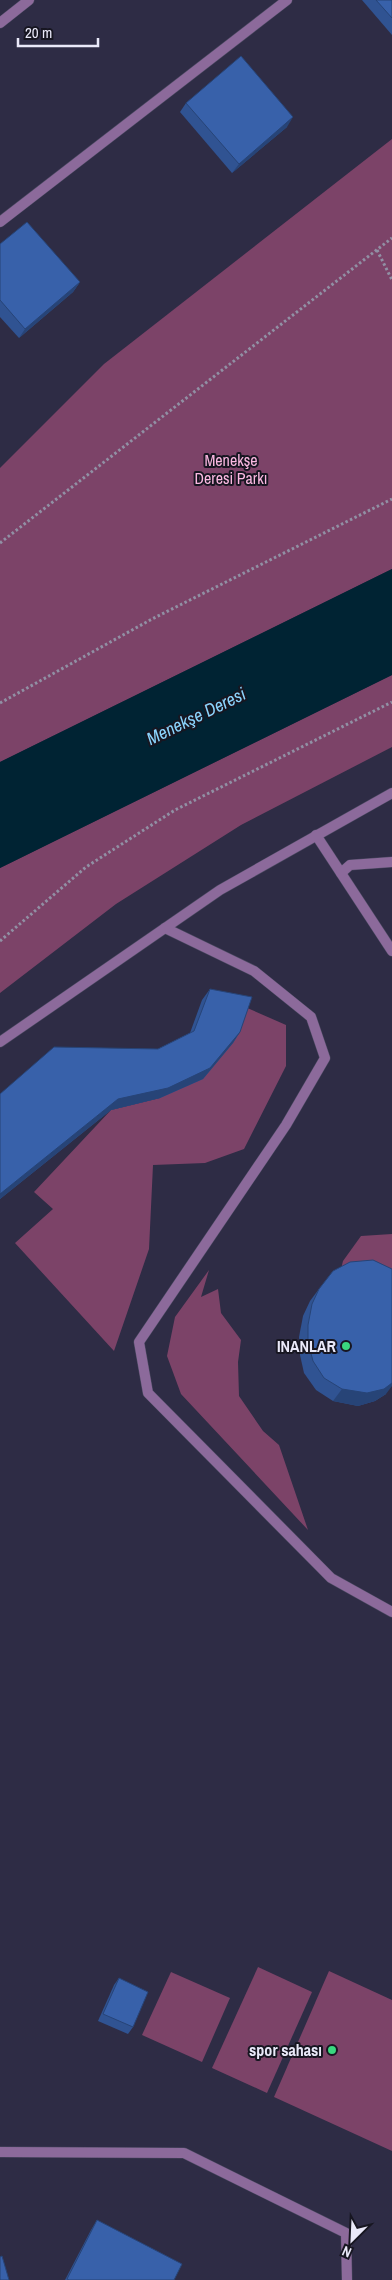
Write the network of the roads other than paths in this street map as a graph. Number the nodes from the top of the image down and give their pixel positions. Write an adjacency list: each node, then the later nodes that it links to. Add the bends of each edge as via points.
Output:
1 (29, 0): 3 (street)
2 (287, 0): 4 (street)
3 (0, 23)
4 (0, 222)
5 (392, 793): 6 (street)
6 (316, 835): 8 (street); 9 (street, via 220,890)
7 (392, 862): 8 (street, via 350,865)
8 (341, 873): 10 (street)
9 (165, 928): 11 (street); 12 (street, via 254,971 311,1017 325,1058 286,1125 139,1342 148,1394 331,1578)
10 (392, 951)
11 (0, 1042)
12 (392, 1612)
13 (0, 2152): 14 (street, via 184,2153 346,2233)
14 (347, 2280)

